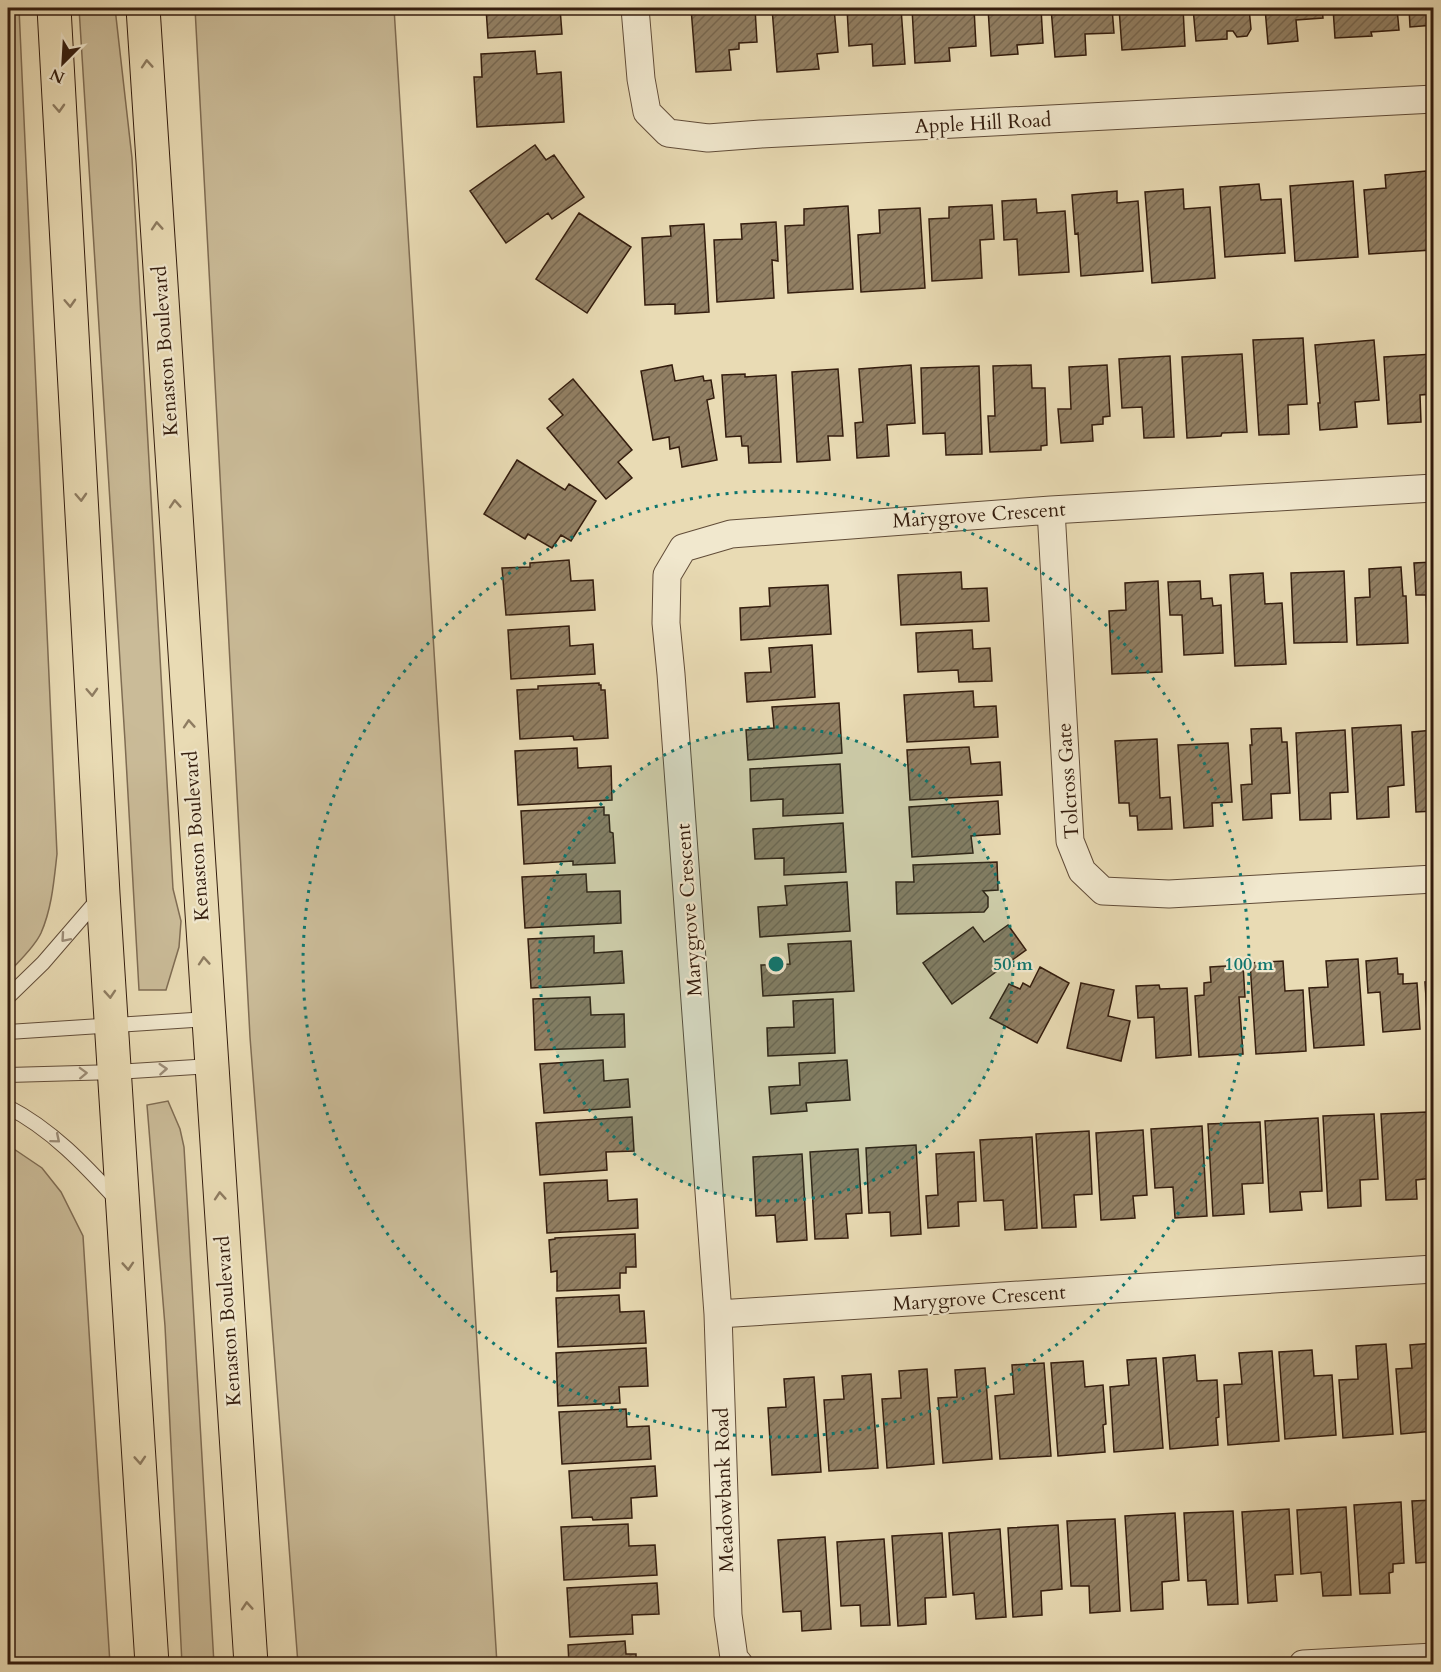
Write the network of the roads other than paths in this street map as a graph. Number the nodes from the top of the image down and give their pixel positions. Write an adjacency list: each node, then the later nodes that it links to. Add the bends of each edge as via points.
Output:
1 (54, 8): 8 (main road, one-way to 8)
2 (143, 8): 10 (main road, Kenaston Boulevard, one-way to 2)
3 (635, 8): 4 (street, Apple Hill Road, via 648,112 668,133 708,138)
4 (1434, 99)
5 (1434, 488): 6 (street, Marygrove Crescent)
6 (1051, 510): 7 (street, Tolcross Gate, via 1070,841 1082,871 1103,891 1169,894); 19 (street, Marygrove Crescent, via 731,534 683,548 667,576 666,623)
7 (1434, 879)
8 (103, 894): 9 (lane, one-way to 9, via 44,963); 11 (main road, one-way to 11)
9 (8, 997)
10 (208, 1019): 11 (lane); 13 (main road, Kenaston Boulevard)
11 (112, 1026): 12 (lane); 14 (main road)
12 (8, 1032)
13 (211, 1066): 14 (lane, one-way to 13); 22 (main road, Kenaston Boulevard, one-way to 13)
14 (116, 1072): 15 (lane, one-way to 14); 17 (main road)
15 (8, 1075)
16 (8, 1107): 17 (lane, one-way to 17, via 30,1118 81,1160)
17 (124, 1207): 21 (main road, one-way to 21)
18 (1434, 1269): 19 (street, Marygrove Crescent)
19 (718, 1314): 23 (street, Meadowbank Road, via 728,1615)
20 (1434, 1657): 24 (street)
21 (152, 1665)
22 (251, 1665)
23 (739, 1665)
24 (1303, 1665)

